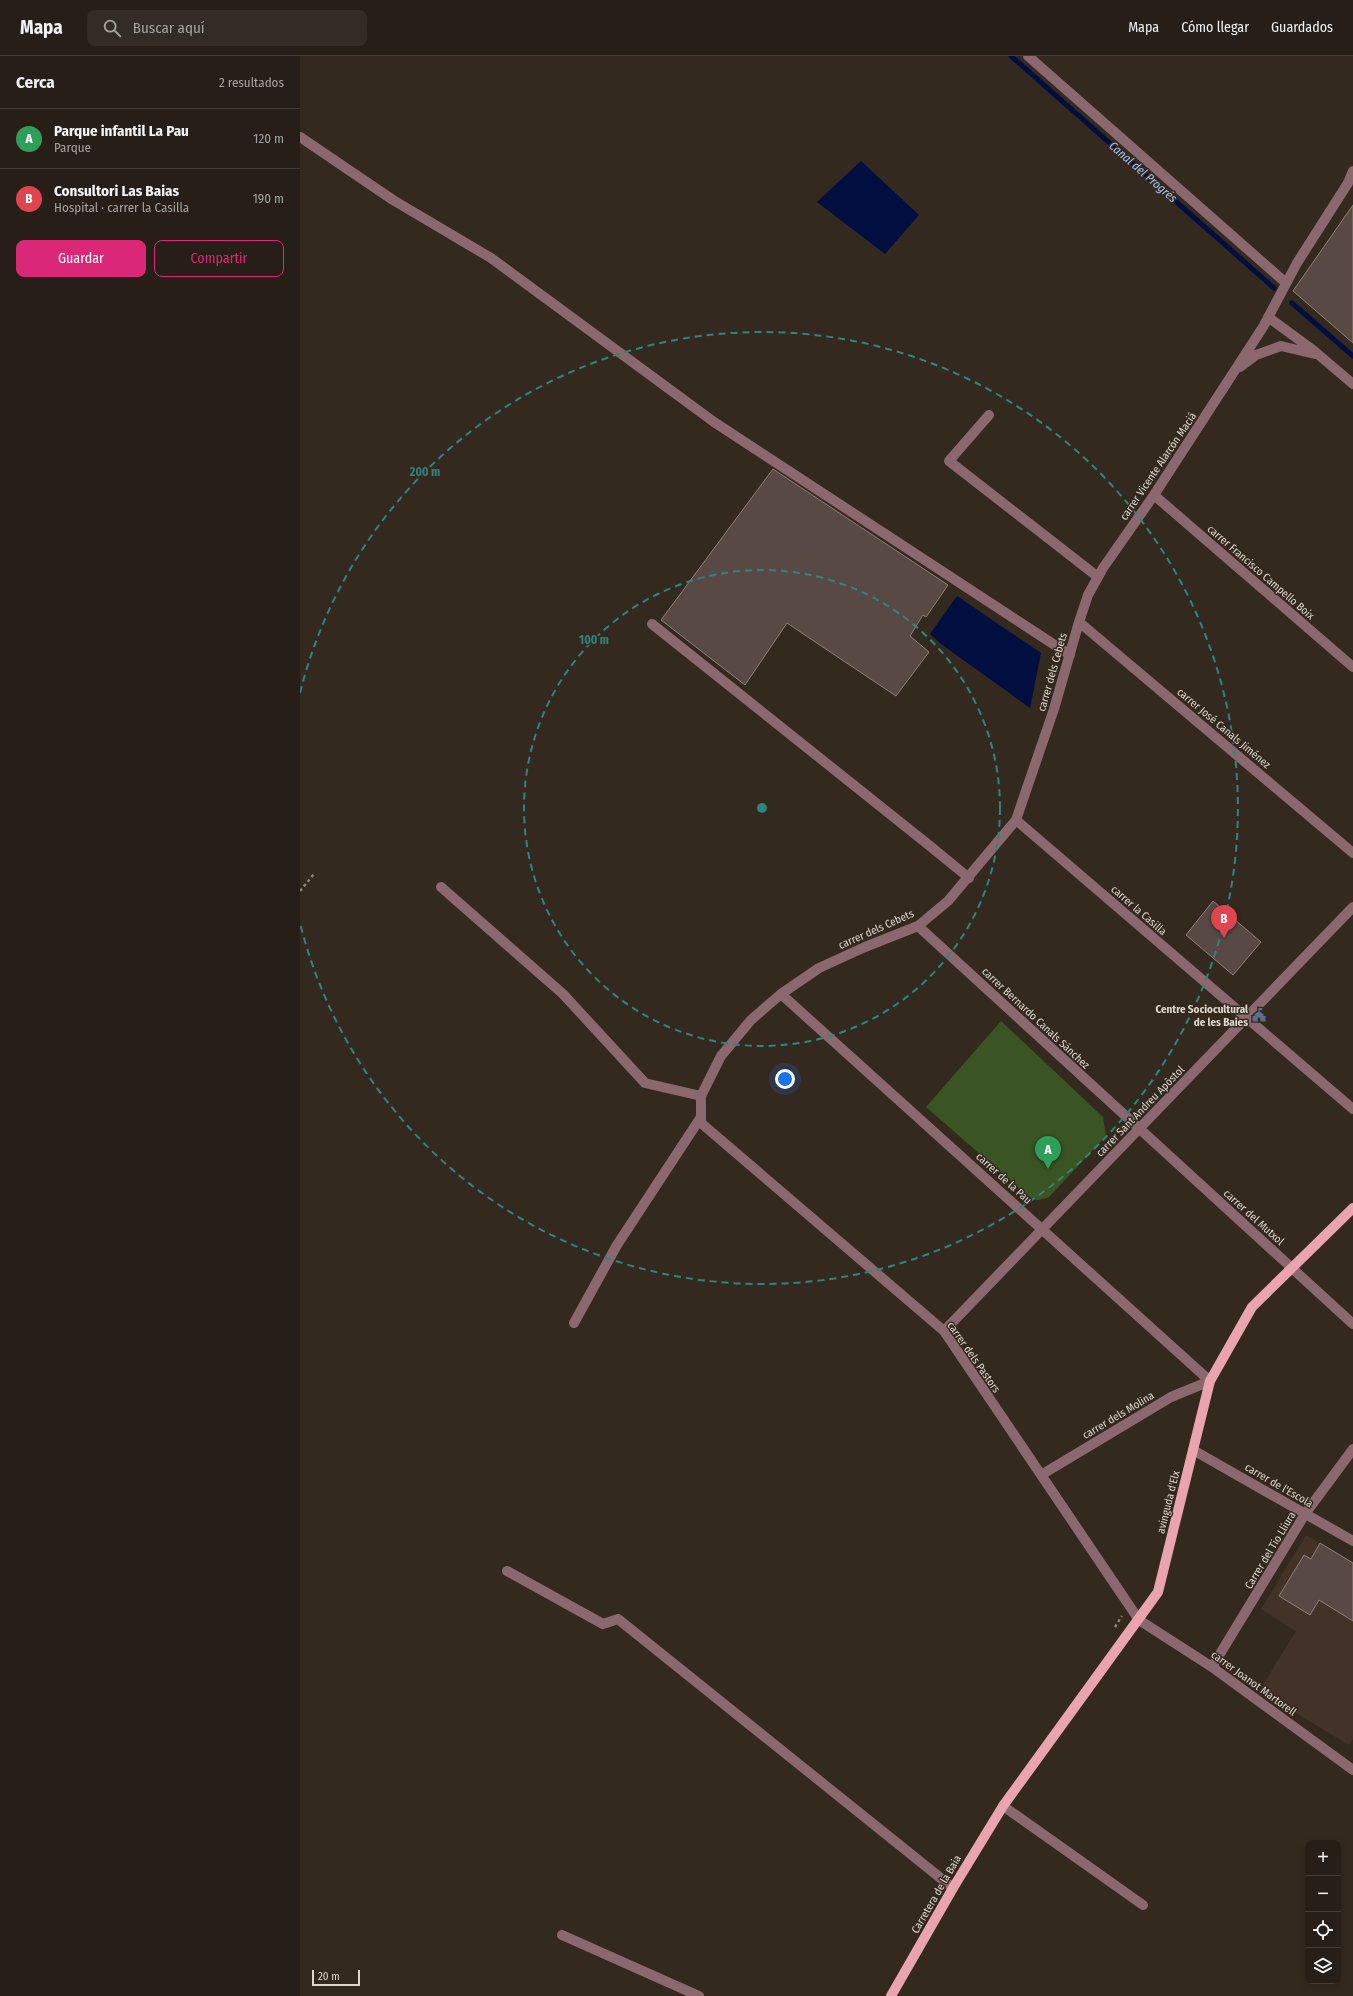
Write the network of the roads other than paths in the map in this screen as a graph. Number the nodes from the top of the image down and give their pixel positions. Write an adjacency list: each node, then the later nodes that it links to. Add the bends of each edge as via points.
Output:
1 (1028, 56): 4 (street)
2 (300, 137): 14 (street, via 393,200 491,258 714,422)
3 (1353, 171): 4 (street, carrer Vicente Alarcón Maciá)
4 (1286, 283): 5 (street, carrer Vicente Alarcón Maciá)
5 (1266, 322): 6 (street); 7 (street, carrer Vicente Alarcón Maciá)
6 (1319, 355): 7 (street, via 1281,346 1256,355); 8 (street)
7 (1234, 372): 10 (street, carrer Vicente Alarcón Maciá)
8 (1353, 384)
9 (989, 416): 11 (street, via 949,462)
10 (1154, 495): 11 (street, carrer Vicente Alarcón Maciá); 15 (street, carrer Francisco Campello Boix)
11 (1098, 577): 12 (street, carrer Vicente Alarcón Maciá, via 1088,595)
12 (1079, 622): 14 (street, carrer dels Cebets); 17 (street, carrer José Canals Jiménez)
13 (652, 624): 18 (street)
14 (1070, 655): 16 (street, carrer dels Cebets)
15 (1353, 667)
16 (1016, 820): 18 (street, carrer dels Cebets); 23 (street, carrer la Casilla)
17 (1353, 853)
18 (969, 878): 21 (street, carrer dels Cebets, via 948,901)
19 (441, 887): 24 (street, via 562,994 645,1083)
20 (1353, 907): 23 (street, carrer Sant Andreu Apòstol)
21 (918, 926): 22 (street, carrer dels Cebets, via 819,968); 27 (street, carrer Bernardo Canals Sánchez)
22 (781, 994): 24 (street, carrer dels Cebets, via 751,1020 721,1056); 29 (street, carrer de la Pau)
23 (1246, 1018): 25 (street, carrer la Casilla); 27 (street, carrer Sant Andreu Apòstol)
24 (701, 1096): 26 (street, carrer dels Cebets)
25 (1353, 1109)
26 (701, 1120): 31 (street, via 618,1245); 33 (street, carrer dels Pastors)
27 (1139, 1129): 29 (street, carrer Sant Andreu Apòstol); 30 (street, carrer del Mutxol)
28 (1353, 1208): 30 (main road, avinguda d'Elx)
29 (1042, 1229): 33 (street, carrer Sant Andreu Apòstol); 34 (street, carrer de la Pau)
30 (1292, 1268): 32 (street, carrer del Mutxol); 34 (main road, avinguda d'Elx, via 1252,1307)
31 (574, 1323)
32 (1353, 1324)
33 (944, 1331): 37 (street, carrer dels Pastors)
34 (1210, 1381): 36 (main road, avinguda d'Elx); 37 (street, carrer dels Molina, via 1171,1397)
35 (1353, 1449): 38 (street, Carrer del Tio Lliura)
36 (1193, 1450): 38 (street, carrer de l'Escola); 41 (main road, avinguda d'Elx, via 1158,1592)
37 (1041, 1475): 41 (street, carrer dels Pastors)
38 (1305, 1514): 39 (street, carrer de l'Escola); 42 (street, Carrer del Tio Lliura)
39 (1353, 1541)
40 (507, 1571): 45 (street, via 603,1624 618,1619)
41 (1139, 1620): 42 (street, carrer Joanot Martorell); 44 (main road, avinguda d'Elx)
42 (1212, 1667): 43 (street, carrer Joanot Martorell)
43 (1353, 1770)
44 (1003, 1806): 45 (main road, Carretera de la Baia); 46 (street)
45 (953, 1888): 49 (main road, Carretera de la Baia)
46 (1143, 1905)
47 (562, 1935): 48 (street)
48 (699, 1996)
49 (891, 1996)

